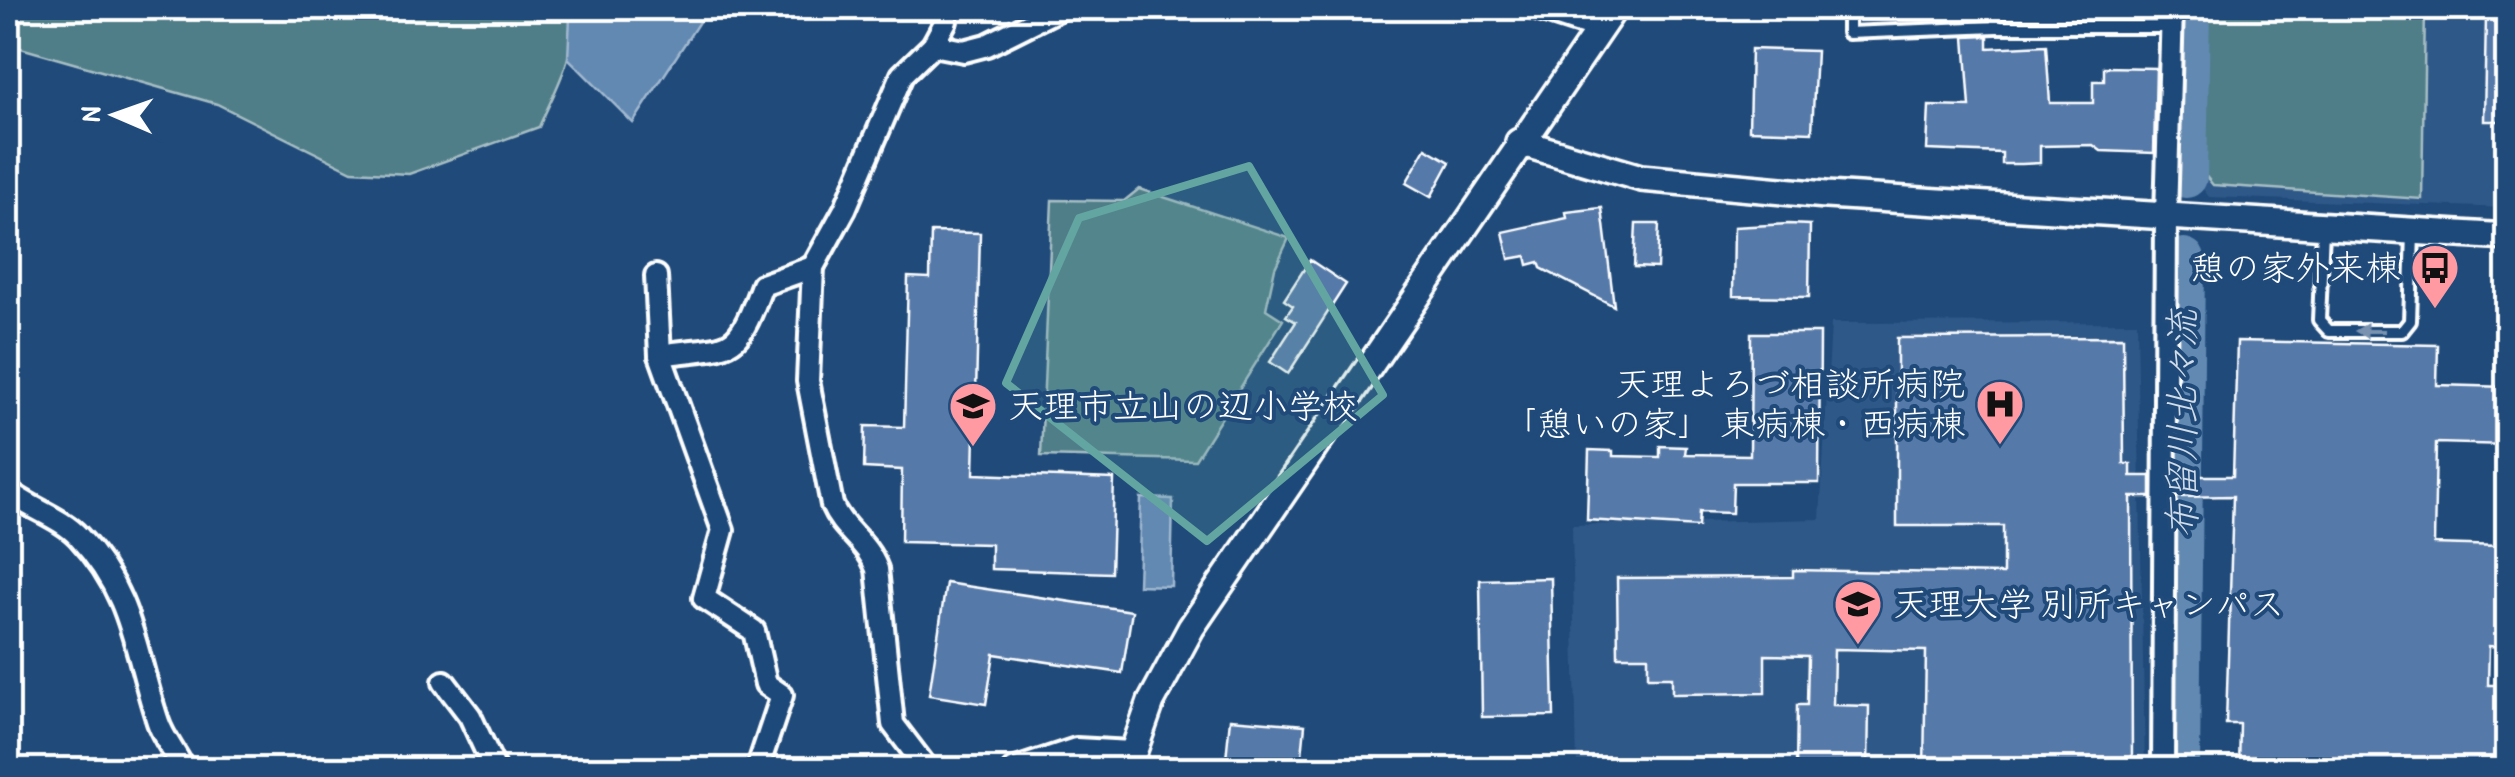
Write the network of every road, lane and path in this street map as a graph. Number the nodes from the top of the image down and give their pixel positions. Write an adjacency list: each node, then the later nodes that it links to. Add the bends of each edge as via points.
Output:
1 (946, 8): 10 (street)
2 (1061, 8): 10 (street, via 987,45 964,51)
3 (1533, 8): 9 (street)
4 (1614, 8): 9 (street)
5 (1848, 8): 8 (lane, via 1848,33)
6 (1996, 8): 8 (lane)
7 (2172, 17): 8 (lane); 12 (street)
8 (1996, 27)
9 (1598, 29): 11 (street)
10 (934, 45): 16 (street, via 902,75)
11 (1518, 142): 12 (street, via 1641,178); 21 (street, via 1191,628)
12 (2172, 216): 13 (street); 27 (street)
13 (2323, 228): 14 (street); 14 (lane, one-way to 13, via 2410,321 2402,331 2329,331 2319,320)
14 (2413, 233): 15 (street)
15 (2508, 238)
16 (813, 268): 18 (street, via 762,285 734,344); 25 (street, via 808,381 832,505 868,546 877,569 893,724)
17 (656, 276): 18 (street)
18 (660, 355): 24 (street, via 720,514 704,598 754,631 766,684 782,695)
19 (8, 491): 22 (street, via 76,533 102,565 128,608 159,726)
20 (444, 682): 23 (street, via 470,716)
21 (1129, 761): 26 (street, via 1076,749)
22 (184, 770)
23 (496, 770)
24 (757, 770)
25 (928, 770)
26 (1012, 770)
27 (2163, 770)

